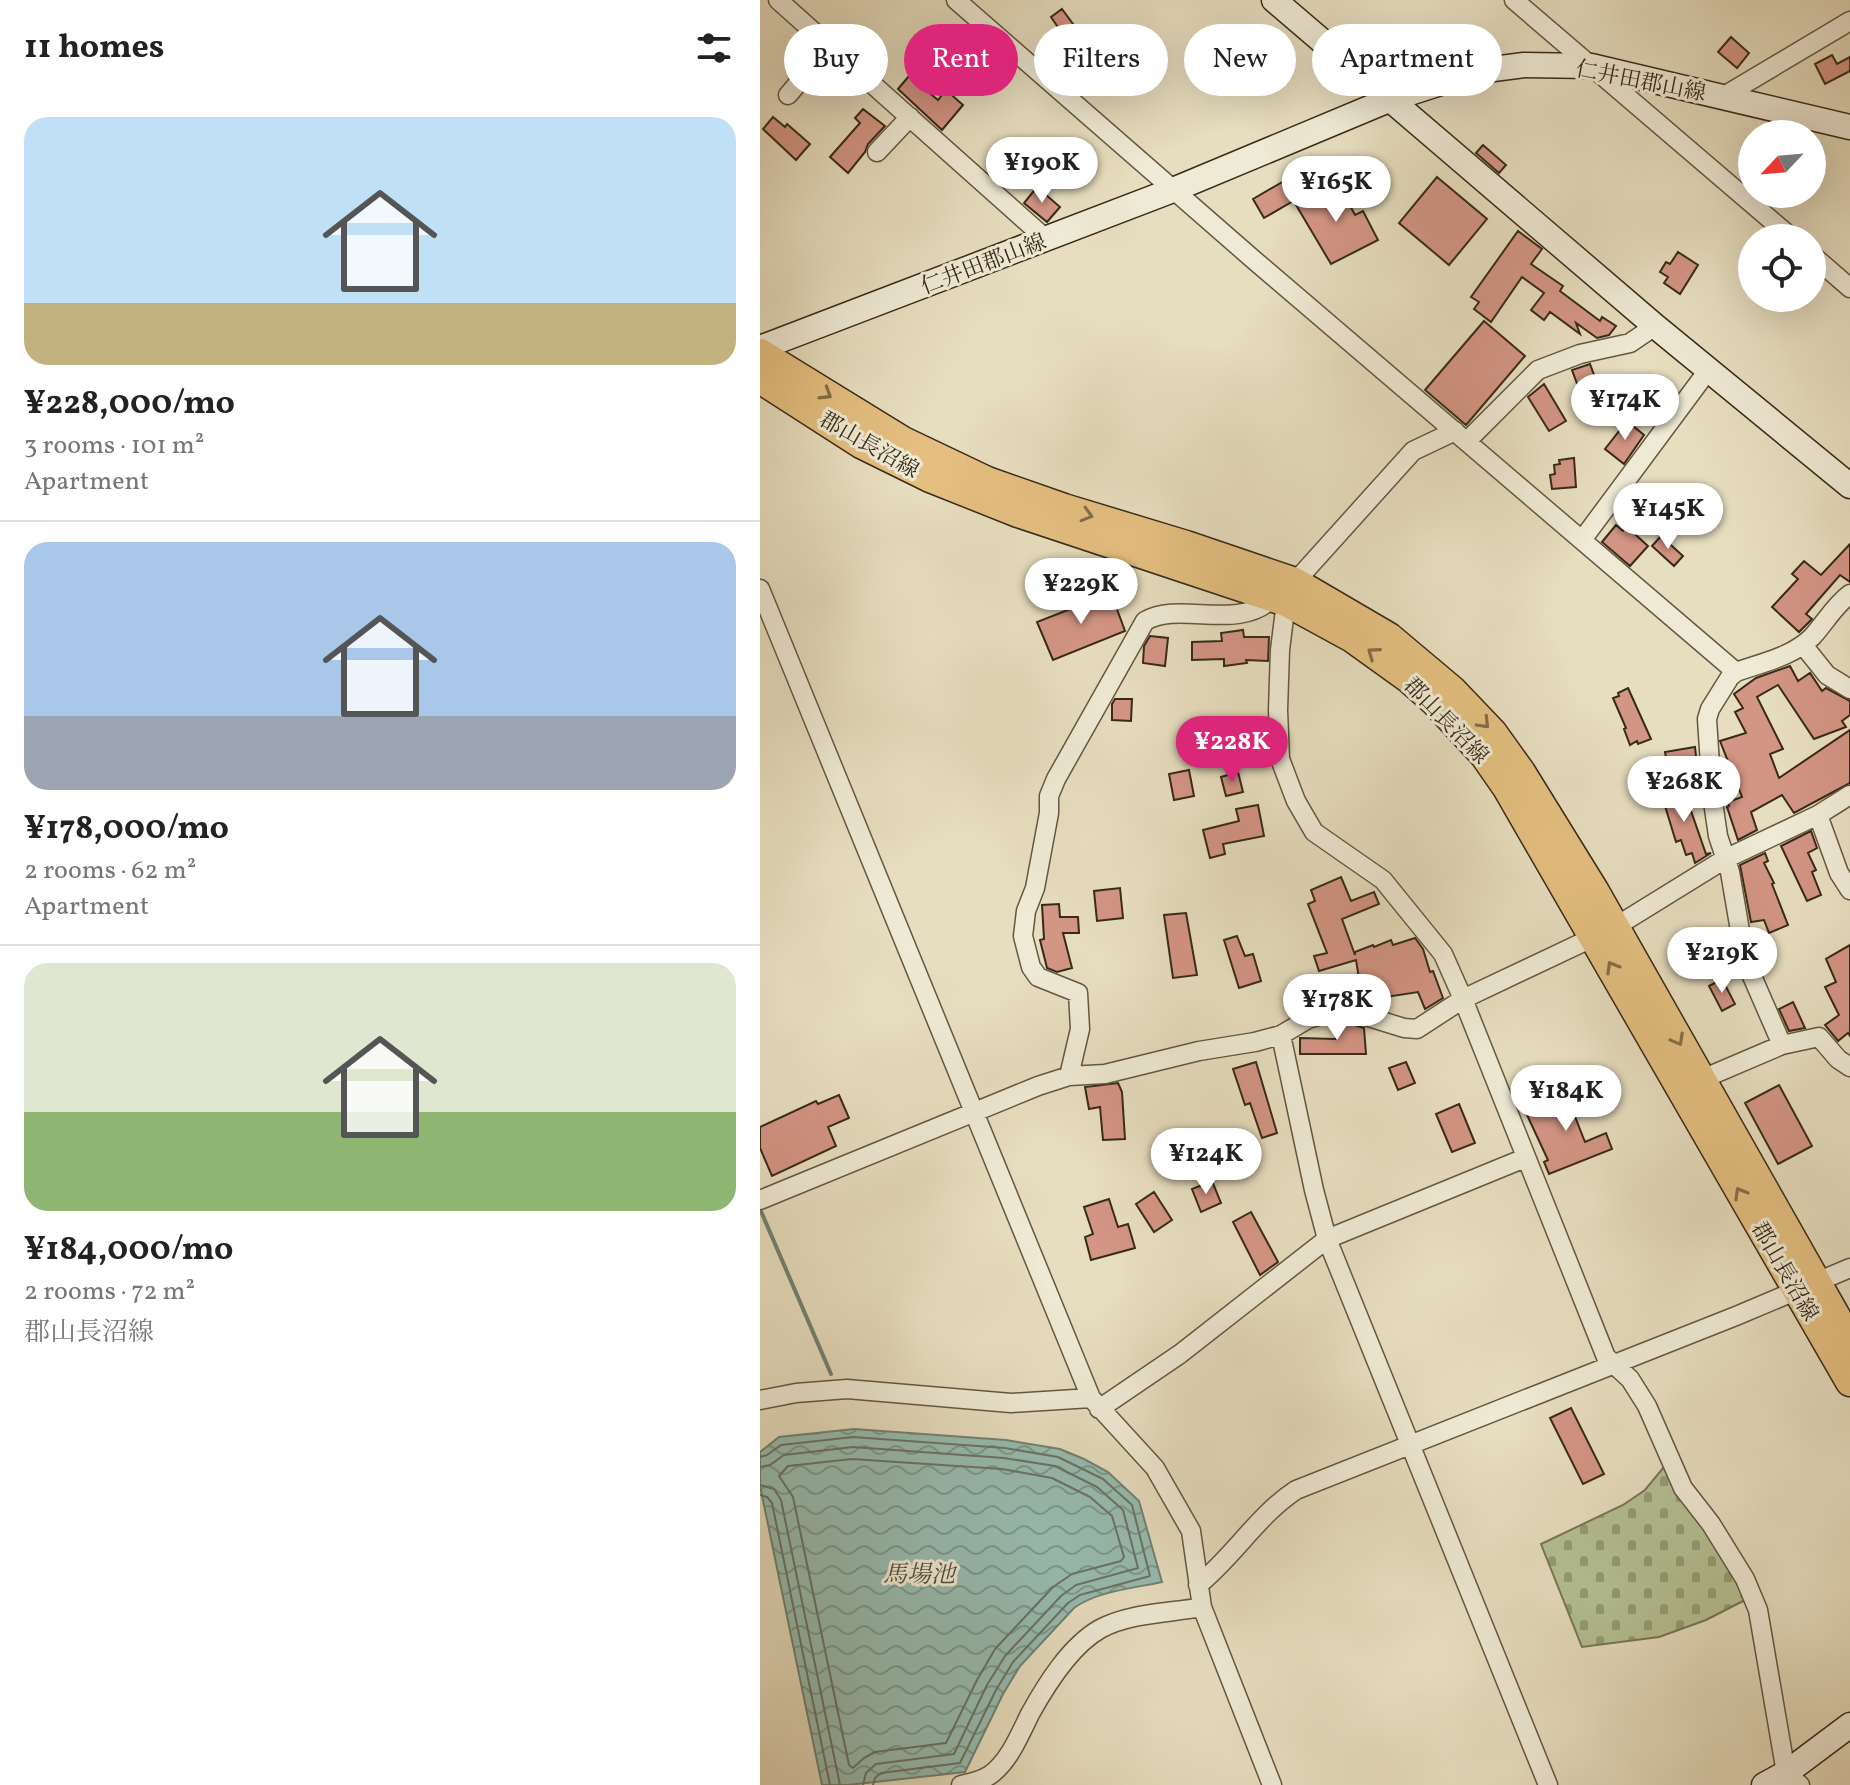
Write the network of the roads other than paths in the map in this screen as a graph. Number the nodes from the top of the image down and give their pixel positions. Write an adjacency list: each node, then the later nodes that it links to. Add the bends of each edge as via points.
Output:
1 (778, 0): 6 (street)
2 (956, 0): 14 (street)
3 (1274, 0): 10 (main road)
4 (1514, 0): 7 (street)
5 (1850, 21): 9 (street)
6 (805, 24)
7 (1591, 66): 9 (main road, 仁井田郡山線); 10 (main road, 仁井田郡山線, via 1478,71); 15 (street)
8 (886, 96): 11 (street)
9 (1724, 96): 12 (main road, 仁井田郡山線)
10 (1391, 99): 14 (main road, 仁井田郡山線); 19 (main road)
11 (910, 117): 13 (street); 16 (street)
12 (1850, 127)
13 (877, 152)
14 (1173, 190): 16 (main road, 仁井田郡山線); 23 (street)
15 (1776, 224)
16 (1046, 239): 20 (main road, 仁井田郡山線)
17 (1826, 267): 18 (street)
18 (1850, 288)
19 (1655, 326): 21 (main road); 23 (street, via 1623,345 1538,370)
20 (760, 351): 27 (main road, 郡山長沼線, one-way to 27, via 903,441 987,481)
21 (1709, 369): 24 (main road); 25 (street)
22 (760, 379): 27 (main road, 郡山長沼線, via 861,444 930,478 1018,513)
23 (1461, 436): 25 (street); 27 (street, via 1413,451)
24 (1850, 486)
25 (1582, 540): 30 (street)
26 (760, 589): 43 (street)
27 (1285, 594): 36 (main road, 郡山長沼線, via 1409,679 1457,724 1484,755); 37 (street, via 1280,759 1296,801 1314,832 1383,880 1443,954); 41 (street, via 1261,608 1227,616 1146,620 1056,779 1023,936 1038,977 1078,993 1080,1029)
28 (1850, 594): 29 (street)
29 (1803, 645): 30 (street); 31 (street, via 1827,675)
30 (1736, 672): 34 (street, via 1707,719 1712,795)
31 (1850, 689)
32 (1850, 795): 33 (street)
33 (1818, 815): 34 (street); 35 (street)
34 (1725, 859): 36 (street); 39 (street, via 1745,960)
35 (1850, 890)
36 (1604, 932): 37 (street); 42 (main road, 郡山長沼線)
37 (1463, 999): 38 (street, via 1417,1029 1349,1011 1308,1019); 44 (street)
38 (1281, 1035): 41 (street, via 1105,1074); 46 (street)
39 (1782, 1045): 40 (street, via 1819,1037); 42 (street)
40 (1850, 1067)
41 (1069, 1076): 43 (street)
42 (1690, 1084): 48 (main road, 郡山長沼線)
43 (973, 1114): 45 (street); 53 (street)
44 (1525, 1158): 46 (street); 50 (street, via 1606,1357)
45 (760, 1200)
46 (1327, 1239): 53 (street, via 1180,1354); 54 (street)
47 (1850, 1268): 48 (street)
48 (1806, 1286): 49 (main road, 郡山長沼線); 50 (street); 51 (main road, 郡山長沼線)
49 (1850, 1341)
50 (1614, 1365): 54 (street); 58 (street, via 1624,1370 1647,1406 1683,1488 1745,1579 1758,1610)
51 (1850, 1382)
52 (760, 1400): 53 (street, via 847,1389 1011,1403)
53 (1095, 1404): 55 (street, via 1166,1484 1191,1531)
54 (1411, 1445): 55 (street, via 1285,1497); 61 (street)
55 (1198, 1585): 56 (street)
56 (1202, 1607): 59 (street, via 1131,1618 1083,1641 1036,1703 1008,1755 991,1774); 60 (street)
57 (1850, 1725): 58 (main road)
58 (1783, 1781)
59 (961, 1785)
60 (1272, 1785)
61 (1548, 1785)

